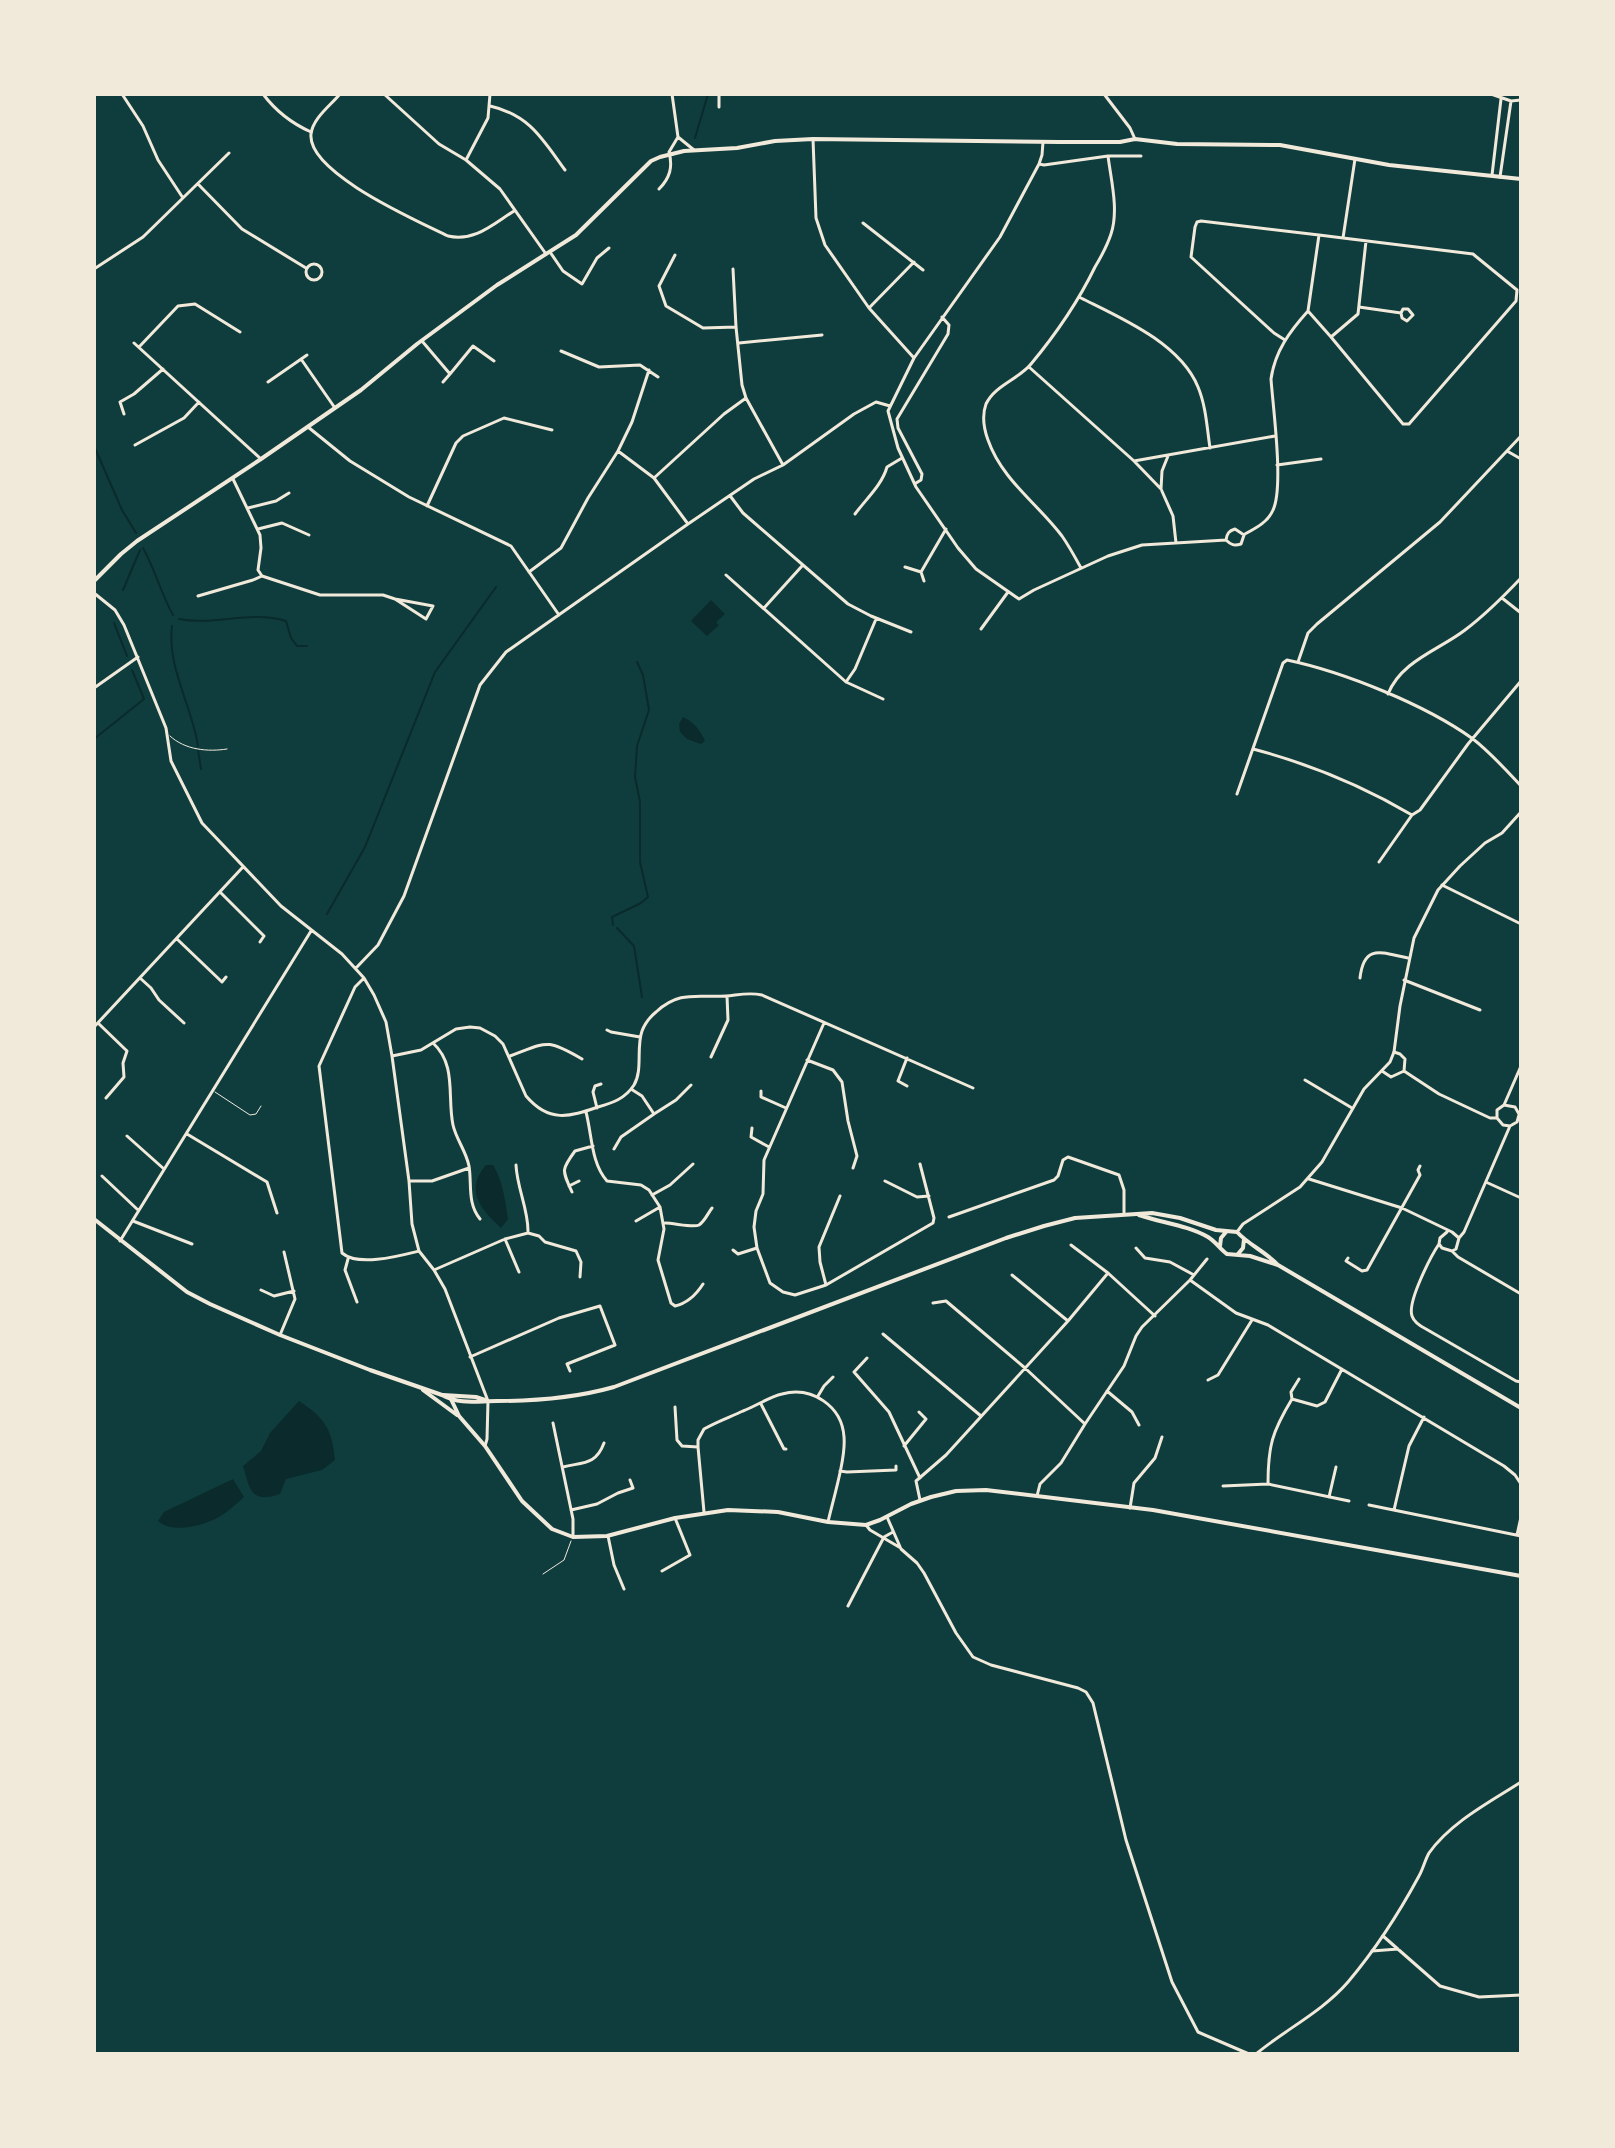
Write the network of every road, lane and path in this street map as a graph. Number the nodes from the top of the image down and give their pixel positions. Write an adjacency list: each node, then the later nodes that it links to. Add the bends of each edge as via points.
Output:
1 (122, 94): 34 (street)
2 (263, 94): 15 (street)
3 (340, 94): 15 (street)
4 (384, 94): 26 (street, via 439,144)
5 (490, 94): 13 (street)
6 (672, 94): 16 (street)
7 (719, 94): 14 (street)
8 (1104, 94): 18 (street)
9 (1491, 94): 10 (street)
10 (1501, 99): 12 (street); 29 (street)
11 (1521, 100): 12 (street)
12 (1511, 101): 30 (street)
13 (490, 106): 26 (street); 28 (street, via 528,122)
14 (719, 107)
15 (311, 132): 35 (street, via 317,154 339,175 384,205 448,236 476,235)
16 (678, 137): 20 (street); 22 (street)
17 (813, 139): 19 (main road); 20 (main road); 52 (street, via 816,218 825,245)
18 (1135, 139): 19 (main road); 25 (main road, via 1280,145)
19 (1043, 142): 27 (street)
20 (695, 151): 22 (main road)
21 (229, 153): 32 (street)
22 (670, 154): 33 (street, via 669,179); 41 (main road, via 651,161 576,235)
23 (1108, 156): 24 (street); 27 (street); 50 (street, via 1112,232)
24 (1141, 156)
25 (1355, 159): 29 (main road); 38 (street)
26 (466, 160): 35 (street, via 500,189)
27 (1039, 164): 55 (street, via 1000,237)
28 (565, 170)
29 (1492, 176): 30 (main road)
30 (1500, 177): 31 (main road)
31 (1521, 179)
32 (198, 184): 34 (street); 44 (street, via 242,229)
33 (659, 189)
34 (183, 198): 45 (street, via 143,237)
35 (514, 211): 41 (street)
36 (863, 223): 43 (street)
37 (1319, 235): 38 (street); 53 (street); 60 (street, via 1201,221 1195,227 1191,257)
38 (1343, 238): 39 (street)
39 (1367, 241): 49 (street, via 1473,254); 51 (street)
40 (609, 248): 41 (street, via 582,284)
41 (548, 253): 61 (main road)
42 (675, 255): 56 (street, via 659,286 666,306 703,328)
43 (914, 262): 47 (street); 52 (street)
44 (306, 268): 44 (street, via 316,263 322,274 311,280)
45 (94, 269)
46 (733, 269): 56 (street)
47 (923, 270)
48 (1521, 285): 49 (street)
49 (1517, 290): 59 (street, via 1516,301 1409,424 1403,424)
50 (1080, 298): 70 (street); 87 (street, via 1146,333 1189,370 1200,390)
51 (1359, 307): 54 (street); 59 (street, via 1358,314)
52 (869, 308): 67 (street)
53 (1308, 311): 59 (street); 60 (street)
54 (1401, 313)
55 (942, 317): 67 (street); 100 (street, via 948,334 897,419 922,474)
56 (736, 327): 63 (street)
57 (240, 332): 64 (street, via 195,304 178,306)
58 (822, 335): 63 (street)
59 (1331, 337)
60 (1285, 340): 84 (street, via 1271,379)
61 (422, 341): 73 (street); 80 (main road)
62 (134, 343): 64 (street)
63 (739, 343): 77 (street)
64 (139, 347): 71 (street)
65 (561, 351): 72 (street, via 599,367 640,365)
66 (307, 355): 68 (street)
67 (914, 358): 79 (street)
68 (301, 359): 75 (street); 80 (street)
69 (494, 361): 73 (street, via 473,346)
70 (1029, 367): 95 (street); 116 (street, via 990,397 984,428 1003,470 1062,537)
71 (163, 369): 78 (street); 81 (street, via 120,402)
72 (649, 370): 74 (street); 88 (street)
73 (450, 374): 76 (street)
74 (658, 377)
75 (268, 382)
76 (443, 382)
77 (746, 398): 96 (street); 99 (street)
78 (199, 402): 86 (street, via 184,418); 92 (street)
79 (890, 406): 91 (street); 96 (street, via 870,404)
80 (335, 408): 82 (main road)
81 (124, 414)
82 (308, 427): 92 (main road); 104 (street, via 350,461)
83 (552, 430): 104 (street, via 504,418 463,436)
84 (1275, 436): 87 (street); 97 (street)
85 (1521, 436): 89 (street)
86 (135, 445)
87 (1210, 448): 90 (street)
88 (618, 451): 99 (street); 117 (street, via 561,548)
89 (1507, 451): 94 (street); 136 (street, via 1440,522 1308,633)
90 (1168, 456): 95 (street); 101 (street)
91 (902, 458): 100 (street); 106 (street, via 887,467)
92 (261, 459): 98 (main road)
93 (1321, 459): 97 (street)
94 (1521, 459)
95 (1134, 461): 101 (street)
96 (783, 465): 103 (street)
97 (1277, 465): 111 (street, via 1272,512)
98 (233, 478): 105 (street); 122 (main road, via 137,541)
99 (654, 478): 107 (street)
100 (914, 484): 109 (street)
101 (1161, 489): 113 (street, via 1173,516)
102 (289, 493): 105 (street)
103 (730, 497): 107 (street); 114 (street)
104 (427, 506): 117 (street, via 511,546)
105 (248, 508): 108 (street)
106 (855, 514)
107 (688, 524): 131 (street)
108 (258, 529): 110 (street, via 282,523); 120 (street)
109 (946, 529): 118 (street); 124 (street, via 976,569)
110 (309, 535)
111 (1244, 535): 112 (street, via 1230,530); 112 (street, via 1236,546)
112 (1226, 540): 113 (street)
113 (1176, 543): 116 (street, via 1142,545)
114 (802, 566): 129 (street); 132 (street, via 848,604)
115 (905, 567): 118 (street)
116 (1081, 568): 124 (street, via 1019,599)
117 (529, 572): 131 (street)
118 (921, 572): 123 (street)
119 (726, 575): 129 (street)
120 (262, 576): 126 (street); 128 (street, via 320,595)
121 (1521, 578): 127 (street)
122 (94, 581)
123 (924, 581)
124 (1008, 592): 133 (street)
125 (94, 593): 135 (street, via 115,610)
126 (198, 596)
127 (1502, 598): 130 (street); 140 (street, via 1464,631 1419,658 1392,683)
128 (395, 599): 128 (street, via 433,606 426,619)
129 (764, 608): 138 (street)
130 (1521, 613)
131 (559, 615): 159 (street, via 506,652 480,685 404,896 378,945)
132 (876, 619): 134 (street); 138 (street)
133 (981, 629)
134 (911, 632)
135 (138, 657): 139 (street); 142 (street)
136 (1298, 662): 140 (street); 145 (street, via 1283,663)
137 (1521, 681): 143 (street)
138 (846, 682): 141 (street)
139 (94, 688)
140 (1388, 694): 143 (street)
141 (883, 699)
142 (168, 735): 144 (lane, via 181,745); 151 (street, via 171,761 202,823)
143 (1474, 740): 146 (street); 149 (street)
144 (227, 749)
145 (1253, 749): 147 (street); 149 (street, via 1334,775)
146 (1521, 786)
147 (1237, 794)
148 (1521, 812): 152 (street)
149 (1412, 815): 150 (street)
150 (1379, 862)
151 (242, 868): 153 (street); 155 (street)
152 (1442, 885): 154 (street); 158 (street, via 1415,931)
153 (220, 892): 156 (street); 157 (street, via 264,936)
154 (1521, 924)
155 (311, 931): 159 (street); 189 (street)
156 (177, 939): 160 (street, via 222,982); 161 (street)
157 (260, 942)
158 (1408, 958): 163 (street, via 1374,953 1362,964); 164 (street)
159 (356, 968): 162 (street)
160 (226, 977)
161 (140, 978): 167 (street); 169 (street)
162 (364, 978): 174 (street, via 386,1022); 262 (street, via 319,1066 342,1253)
163 (1360, 978)
164 (1404, 980): 166 (street); 173 (street)
165 (727, 996): 168 (street, via 758,994); 171 (street, via 691,995 671,1001 646,1022); 176 (street, via 728,1020)
166 (1480, 1010)
167 (184, 1023)
168 (824, 1023): 177 (street); 179 (street)
169 (96, 1025): 191 (street, via 127,1051 124,1077)
170 (607, 1030): 171 (street)
171 (640, 1037): 188 (street, via 638,1073)
172 (433, 1043): 174 (street); 175 (street, via 450,1031 474,1027 495,1036); 212 (street, via 449,1071 451,1117)
173 (1394, 1052): 181 (street); 182 (street, via 1405,1059)
174 (392, 1056): 217 (street)
175 (510, 1056): 178 (street, via 550,1043); 197 (street, via 536,1107 562,1117)
176 (711, 1057)
177 (907, 1058): 186 (street, via 898,1081); 187 (street)
178 (582, 1059)
179 (807, 1060): 195 (street); 213 (street, via 833,1070 842,1082 857,1156)
180 (1521, 1066): 192 (street)
181 (1382, 1071): 182 (street, via 1391,1077); 196 (street)
182 (1404, 1071): 200 (street, via 1439,1094)
183 (1305, 1080): 196 (street)
184 (601, 1084): 194 (street, via 593,1092)
185 (691, 1085): 198 (street)
186 (907, 1086)
187 (973, 1088)
188 (631, 1089): 194 (street, via 620,1100); 198 (street)
189 (213, 1090): 193 (lane, via 250,1115); 203 (street)
190 (761, 1091): 195 (street, via 761,1097)
191 (106, 1098)
192 (1504, 1105): 199 (street); 200 (street)
193 (261, 1106)
194 (597, 1108): 197 (street)
195 (786, 1108): 206 (street)
196 (1352, 1108): 216 (street)
197 (586, 1112): 205 (street)
198 (654, 1114): 207 (street, via 621,1137)
199 (1520, 1114): 201 (street)
200 (1497, 1118): 201 (street)
201 (1510, 1126): 220 (street)
202 (752, 1128): 206 (street, via 751,1137)
203 (187, 1134): 214 (street); 231 (street, via 267,1182)
204 (127, 1136): 214 (street)
205 (593, 1146): 221 (street, via 575,1151 564,1167); 223 (street, via 607,1181 641,1185)
206 (769, 1147): 254 (street, via 754,1217)
207 (614, 1149)
208 (693, 1164): 223 (street)
209 (920, 1164): 225 (street)
210 (516, 1165): 245 (street)
211 (1420, 1166): 229 (street)
212 (469, 1168): 217 (street, via 432,1181); 237 (street, via 471,1200)
213 (853, 1168)
214 (164, 1169): 230 (street)
215 (99, 1175): 230 (street)
216 (1309, 1179): 229 (street); 243 (street)
217 (409, 1181): 257 (street)
218 (579, 1181): 221 (street)
219 (885, 1181): 225 (street, via 917,1197)
220 (1487, 1182): 226 (street); 246 (street)
221 (569, 1186): 222 (street)
222 (572, 1192)
223 (652, 1195): 227 (street)
224 (840, 1196): 273 (street, via 819,1247)
225 (929, 1196): 273 (street, via 933,1223)
226 (1521, 1198)
227 (660, 1207): 234 (street); 241 (street)
228 (712, 1208): 241 (street, via 696,1227)
229 (1402, 1208): 244 (street); 261 (street, via 1367,1270)
230 (138, 1210): 238 (street)
231 (277, 1213)
232 (1124, 1214): 233 (main road); 235 (street, via 1119,1175 1070,1157 1063,1160 1054,1180); 299 (main road, via 1075,1218 1018,1234 604,1390 557,1399)
233 (1139, 1215): 242 (main road, via 1171,1216); 253 (main road, via 1192,1231)
234 (645, 1216): 239 (street); 240 (street)
235 (949, 1217)
236 (94, 1219): 249 (main road)
237 (480, 1219)
238 (133, 1221): 249 (street); 250 (street)
239 (636, 1221)
240 (648, 1223)
241 (665, 1223): 272 (street, via 658,1260 671,1303 686,1302)
242 (1226, 1232): 243 (main road); 253 (main road)
243 (1237, 1232): 248 (main road)
244 (1447, 1232): 246 (street); 251 (street)
245 (528, 1233): 247 (street); 270 (street, via 576,1251)
246 (1459, 1238): 258 (street)
247 (505, 1239): 265 (street); 266 (street)
248 (1244, 1239): 260 (main road); 264 (main road)
249 (120, 1241): 283 (main road, via 187,1292)
250 (192, 1244)
251 (1439, 1244): 258 (street); 292 (street, via 1412,1300 1411,1315 1426,1329)
252 (1071, 1245): 267 (street)
253 (1220, 1246): 260 (main road, via 1227,1254)
254 (757, 1248): 256 (street, via 738,1254); 273 (street, via 776,1288 800,1295)
255 (1136, 1248): 269 (street, via 1145,1258 1170,1262)
256 (733, 1250)
257 (419, 1251): 262 (street); 265 (street)
258 (1452, 1251): 276 (street)
259 (284, 1252): 275 (street)
260 (1238, 1254): 264 (main road)
261 (1348, 1258)
262 (348, 1259): 277 (street, via 345,1270)
263 (1207, 1259): 269 (street)
264 (1278, 1265): 302 (main road)
265 (434, 1270): 284 (street)
266 (519, 1272)
267 (1108, 1273): 279 (street); 281 (street)
268 (1012, 1275): 281 (street)
269 (1194, 1275): 271 (street)
270 (580, 1277)
271 (1190, 1280): 279 (street); 280 (street)
272 (703, 1284)
273 (826, 1285)
274 (261, 1290): 275 (street, via 274,1296)
275 (294, 1291): 283 (street)
276 (1521, 1294)
277 (357, 1302)
278 (933, 1303): 286 (street, via 946,1301)
279 (1155, 1316): 294 (street, via 1136,1336)
280 (1252, 1320): 287 (street); 291 (street, via 1218,1375)
281 (1068, 1321): 286 (street)
282 (883, 1334): 305 (street)
283 (280, 1335): 293 (main road)
284 (470, 1357): 288 (street, via 600,1306 615,1345 567,1364); 299 (street)
285 (867, 1358): 313 (street, via 854,1372 889,1412)
286 (1025, 1368): 305 (street); 308 (street)
287 (1342, 1369): 297 (street, via 1325,1402 1317,1406); 306 (street)
288 (570, 1371)
289 (833, 1377): 296 (street)
290 (1299, 1379): 297 (street)
291 (1208, 1380)
292 (1521, 1382)
293 (423, 1390): 295 (main road); 304 (main road)
294 (1107, 1391): 308 (street); 309 (street)
295 (445, 1395): 298 (main road); 299 (main road)
296 (818, 1396): 300 (street, via 782,1394); 319 (street, via 841,1420)
297 (1292, 1399): 322 (street, via 1268,1453)
298 (452, 1400): 299 (main road); 304 (main road)
299 (488, 1401): 312 (street)
300 (761, 1404): 314 (street, via 707,1427); 315 (street)
301 (675, 1407): 314 (street, via 677,1440 682,1446)
302 (1521, 1408)
303 (919, 1412): 313 (street, via 926,1419)
304 (459, 1416): 312 (main road)
305 (981, 1416): 320 (street)
306 (1424, 1417): 323 (street, via 1504,1466); 332 (street, via 1409,1446)
307 (553, 1423): 317 (street)
308 (1085, 1424): 325 (street, via 1061,1463 1040,1484)
309 (1139, 1425)
310 (1162, 1437): 330 (street, via 1155,1458 1134,1483)
311 (604, 1443): 317 (street, via 594,1460)
312 (485, 1446): 342 (main road, via 528,1508 552,1529)
313 (904, 1446): 320 (street)
314 (698, 1447): 333 (street)
315 (786, 1449)
316 (896, 1466): 319 (street)
317 (563, 1467): 331 (street)
318 (1336, 1467): 326 (street)
319 (839, 1470): 337 (street)
320 (920, 1478): 327 (street)
321 (630, 1480): 331 (street, via 633,1488)
322 (1268, 1484): 324 (street); 326 (street)
323 (1521, 1484)
324 (1223, 1486)
325 (1037, 1496): 327 (main road, via 975,1490); 330 (main road)
326 (1329, 1497): 328 (street)
327 (920, 1500): 334 (main road)
328 (1349, 1501)
329 (1369, 1505): 332 (street)
330 (1130, 1508): 347 (main road)
331 (571, 1510): 342 (street)
332 (1394, 1510): 341 (street)
333 (704, 1512): 336 (main road); 337 (main road, via 778,1512)
334 (887, 1517): 338 (main road); 339 (street)
335 (1521, 1517): 341 (street)
336 (675, 1518): 340 (main road); 345 (street, via 690,1555)
337 (828, 1522): 338 (main road)
338 (866, 1525): 343 (street)
339 (894, 1532): 343 (street); 344 (street)
340 (607, 1536): 342 (main road); 348 (street)
341 (1519, 1536)
342 (573, 1537): 346 (lane, via 564,1560)
343 (884, 1537): 344 (street); 349 (street)
344 (901, 1549): 355 (street, via 924,1573 973,1657 1086,1692 1172,1982 1198,2032)
345 (662, 1571)
346 (543, 1574)
347 (1521, 1576)
348 (624, 1589)
349 (848, 1606)
350 (1521, 1782): 351 (street, via 1465,1819 1429,1854)
351 (1383, 1936): 352 (street); 353 (street)
352 (1398, 1949): 353 (street); 354 (street, via 1440,1986 1479,1997)
353 (1372, 1951): 356 (street, via 1325,2005)
354 (1521, 1995)
355 (1249, 2054)
356 (1256, 2054)

